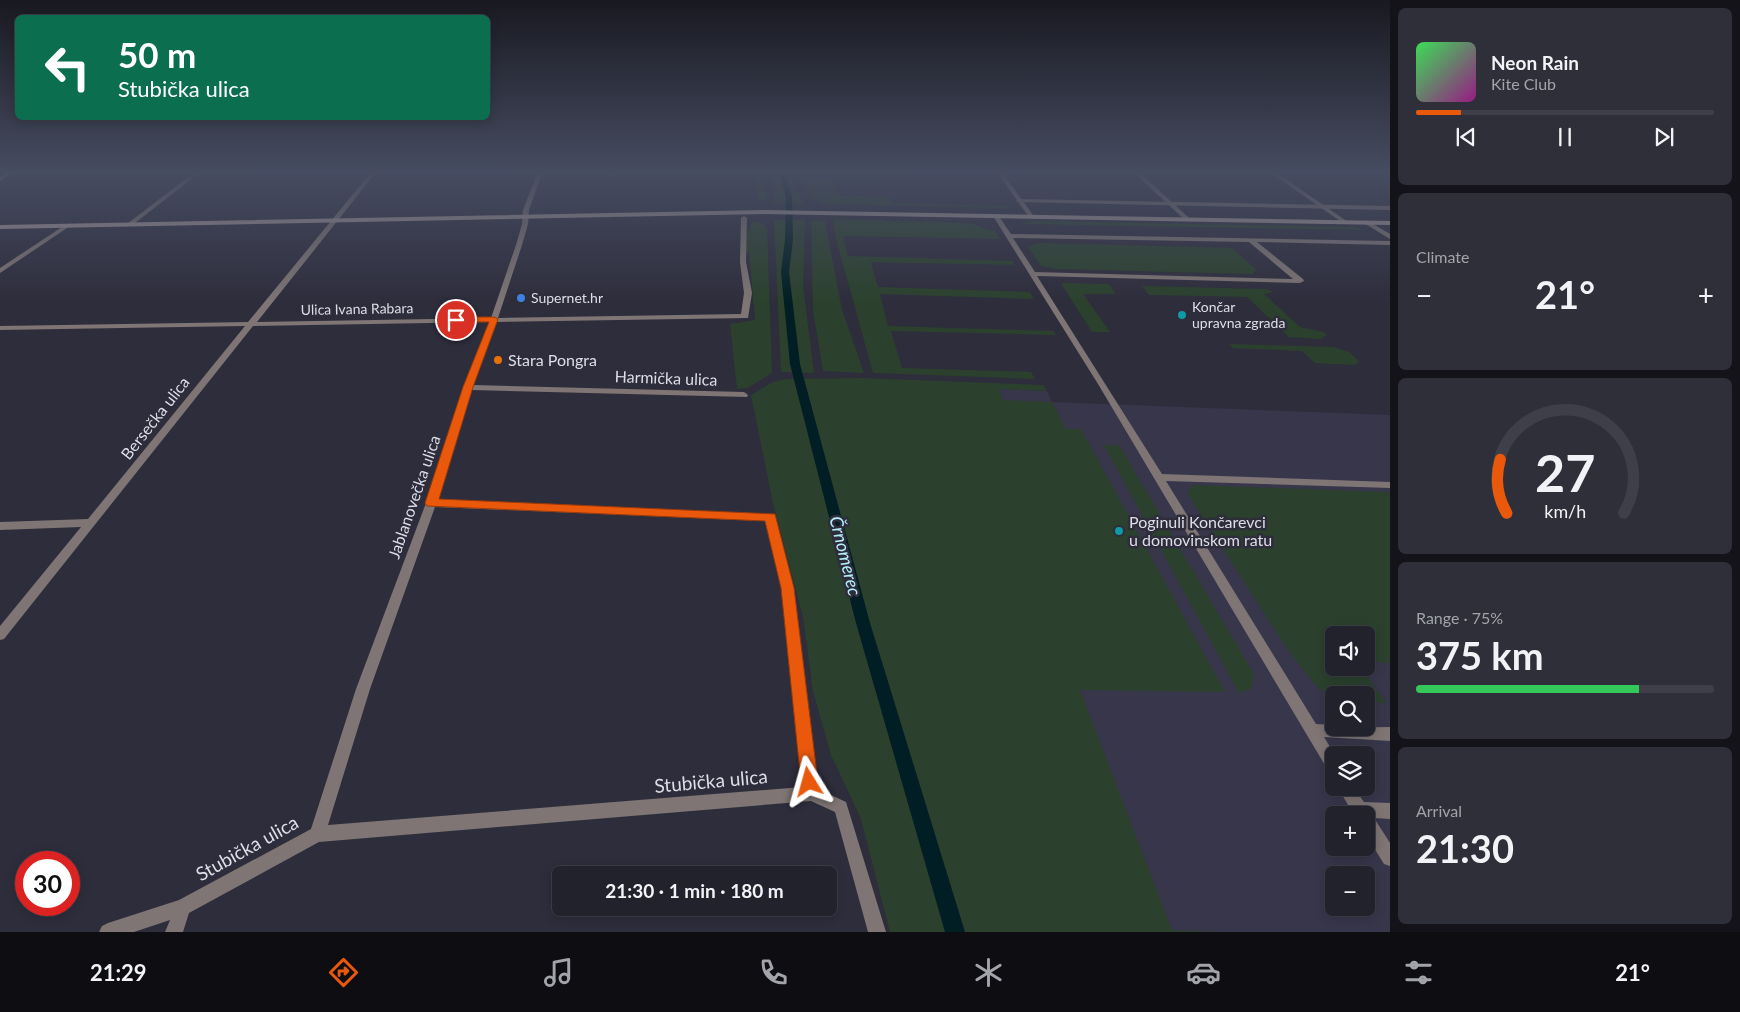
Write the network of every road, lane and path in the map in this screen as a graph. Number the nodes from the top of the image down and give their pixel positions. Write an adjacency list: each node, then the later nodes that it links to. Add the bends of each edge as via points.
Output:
1 (143, 214): 16 (street)
2 (340, 214): 12 (street, Bersečka ulica)
3 (618, 214): 7 (street)
4 (924, 214): 8 (street)
5 (1182, 214): 11 (street)
6 (1333, 214): 13 (street)
7 (526, 216): 12 (street); 25 (street, Jablanovečka ulica)
8 (996, 216): 9 (street); 19 (street)
9 (1031, 216): 11 (street)
10 (744, 218): 25 (street, Ulica Ivana Rabara, via 743,262 748,293 745,316)
11 (1187, 219): 13 (street)
12 (335, 220): 16 (street); 26 (street, Bersečka ulica)
13 (1345, 222): 14 (street)
14 (1366, 222): 15 (street); 20 (street)
15 (1390, 223)
16 (129, 225): 17 (street)
17 (67, 226): 18 (street); 23 (street)
18 (0, 227)
19 (1010, 236): 21 (street); 24 (street)
20 (1390, 237)
21 (1251, 241): 22 (street); 24 (street, via 1300,281)
22 (1390, 243)
23 (0, 270)
24 (1033, 274): 30 (street)
25 (494, 319): 26 (street, Ulica Ivana Rabara); 28 (street, Jablanovečka ulica)
26 (250, 323): 27 (street, Ulica Ivana Rabara); 33 (street, Bersečka ulica)
27 (0, 328)
28 (468, 387): 29 (street, Harmička ulica); 32 (street, Jablanovečka ulica)
29 (744, 395)
30 (1158, 477): 31 (street); 36 (street)
31 (1390, 485)
32 (431, 503): 39 (street, via 770,517 788,588); 42 (street, Jablanovečka ulica, via 363,689)
33 (92, 523): 34 (street); 35 (street, Bersečka ulica)
34 (0, 526)
35 (0, 635)
36 (1311, 730): 37 (street); 38 (street)
37 (1390, 734)
38 (1325, 753)
39 (811, 794): 42 (street, Stubička ulica); 48 (street, via 841,807)
40 (1390, 811): 41 (street)
41 (1375, 813)
42 (317, 834): 45 (street, Stubička ulica)
43 (1375, 834): 44 (street)
44 (1390, 858)
45 (183, 907): 46 (street, Stubička ulica); 47 (street)
46 (108, 932)
47 (174, 932)
48 (877, 932)

